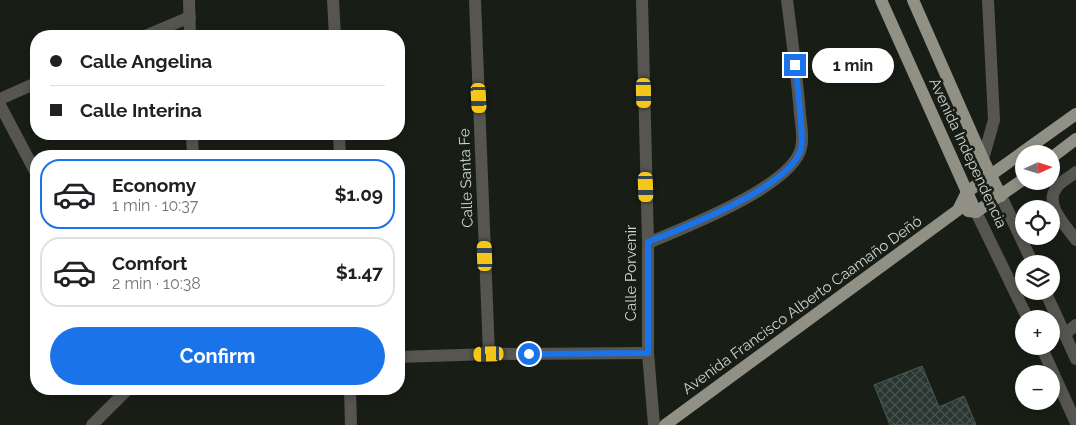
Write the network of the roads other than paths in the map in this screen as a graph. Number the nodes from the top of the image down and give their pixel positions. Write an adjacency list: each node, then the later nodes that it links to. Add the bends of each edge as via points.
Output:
1 (189, 0): 9 (street)
2 (333, 0): 12 (street)
3 (475, 0): 36 (street, Calle Santa Fe)
4 (642, 0): 29 (street, Calle Porvenir)
5 (787, 0): 29 (street, via 801,132 801,149 792,165 772,183 699,222)
6 (881, 0): 24 (main road, Avenida Independencia)
7 (913, 0): 19 (main road, Avenida Independencia)
8 (988, 0): 19 (street, via 994,120)
9 (190, 17): 10 (street); 11 (street)
10 (159, 30)
11 (190, 30)
12 (335, 30)
13 (30, 86): 14 (street)
14 (0, 99)
15 (0, 104): 20 (street)
16 (1076, 114): 22 (main road, Avenida Francisco Alberto Caamaño Deñó)
17 (1076, 139): 18 (main road)
18 (1060, 151)
19 (983, 159): 22 (main road, Avenida Independencia)
20 (30, 162)
21 (1076, 172): 28 (street, via 1057,187 1052,196 1052,204)
22 (992, 175): 24 (main road, Avenida Francisco Alberto Caamaño Deñó); 25 (main road, Avenida Independencia)
23 (1015, 186): 25 (main road)
24 (967, 192): 26 (main road, Avenida Francisco Alberto Caamaño Deñó); 27 (main road, Avenida Independencia)
25 (1001, 196): 27 (main road); 30 (street, Avenida Independencia)
26 (958, 210): 27 (main road); 46 (main road, Avenida Francisco Alberto Caamaño Deñó)
27 (976, 212): 32 (street, Avenida Independencia)
28 (1076, 240)
29 (648, 242): 35 (street, Calle Porvenir)
30 (1029, 255)
31 (1049, 300): 34 (street)
32 (1024, 310)
33 (1076, 325): 34 (street)
34 (1065, 334): 39 (street)
35 (648, 353): 36 (street); 45 (street, Calle Porvenir)
36 (489, 354): 38 (street)
37 (1045, 355): 42 (street)
38 (405, 357)
39 (1076, 359)
40 (122, 395): 43 (street)
41 (350, 395): 44 (street)
42 (1076, 423)
43 (92, 425)
44 (351, 425)
45 (654, 425)
46 (665, 425)

